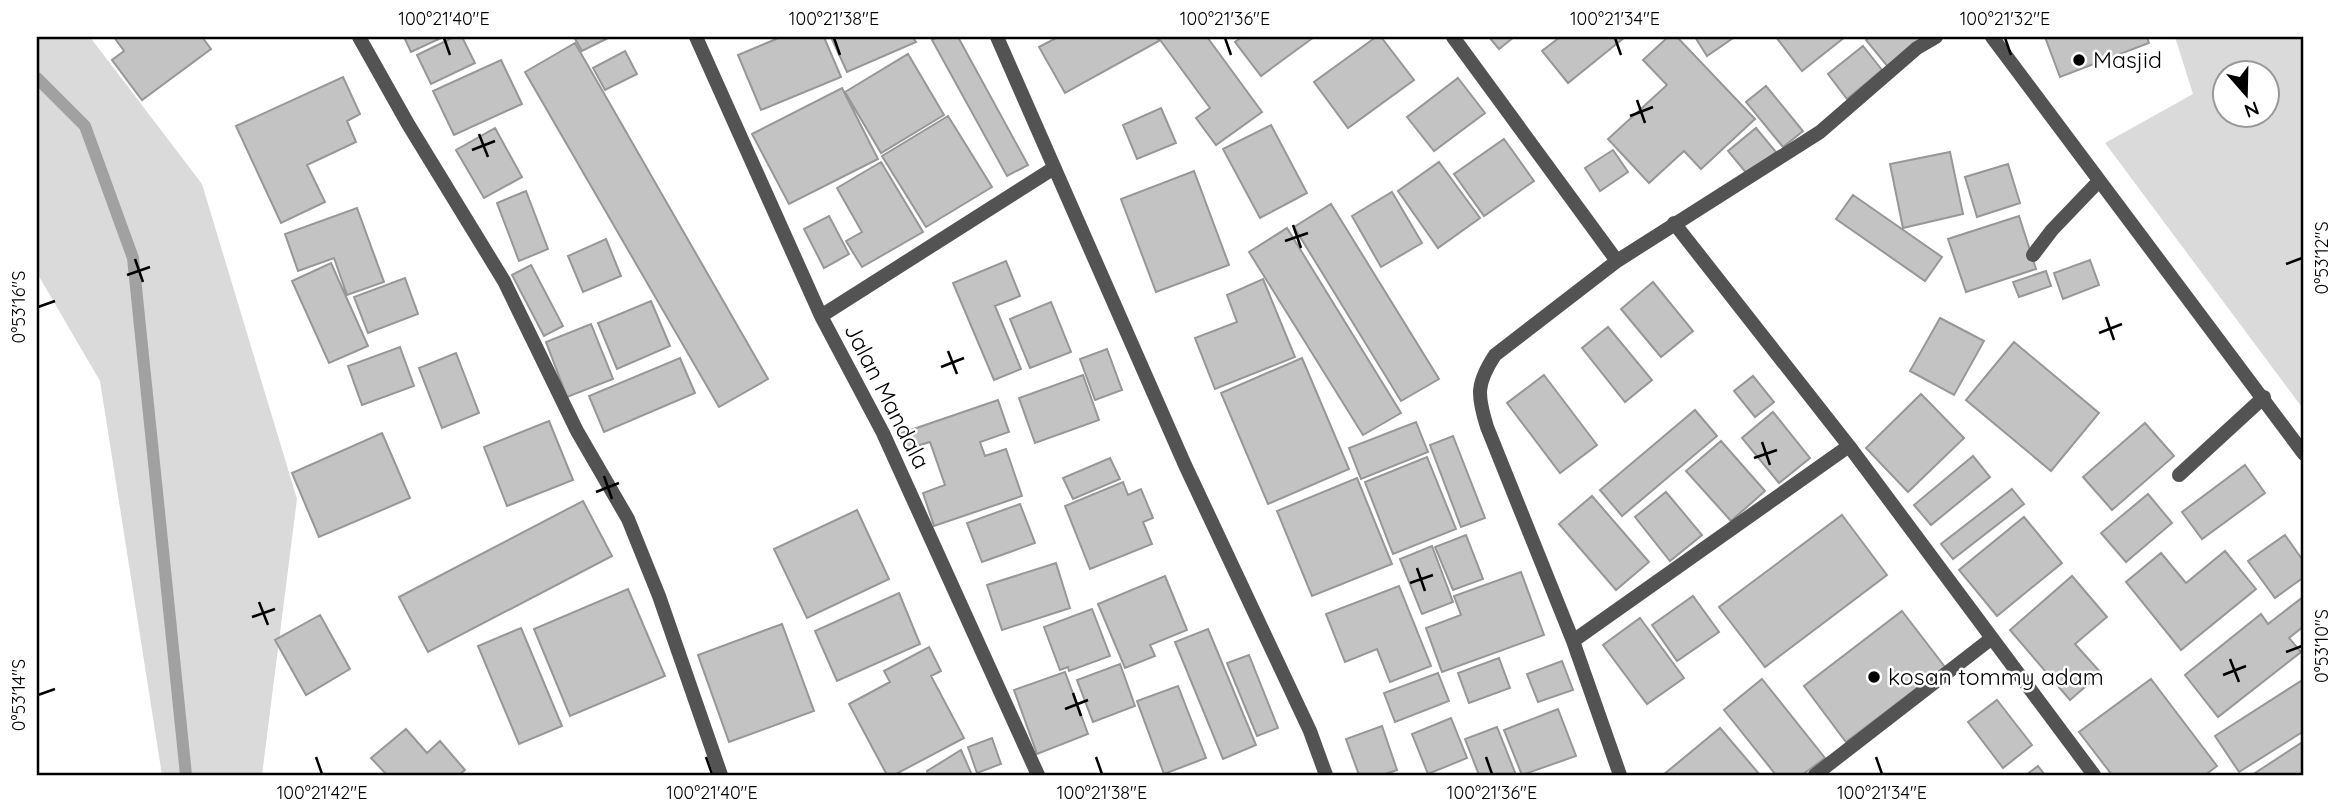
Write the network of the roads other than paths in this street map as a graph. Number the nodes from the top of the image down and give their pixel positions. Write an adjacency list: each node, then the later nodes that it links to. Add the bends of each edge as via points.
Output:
1 (359, 37): 19 (street, via 504,281 577,431 628,519)
2 (696, 37): 12 (street, Jalan Mandala)
3 (997, 37): 7 (street)
4 (1453, 37): 11 (street)
5 (1936, 37): 9 (street, via 1917,48 1820,132)
6 (1992, 37): 8 (street)
7 (1054, 169): 12 (street); 21 (street)
8 (2099, 181): 10 (street); 13 (street)
9 (1674, 223): 11 (street); 14 (street)
10 (2033, 255)
11 (1616, 261): 18 (street, via 1495,355 1483,372 1478,400)
12 (821, 316): 20 (street, Jalan Mandala, via 883,433)
13 (2264, 397): 15 (street); 16 (street)
14 (1849, 446): 17 (street); 18 (street)
15 (2304, 454)
16 (2179, 475)
17 (1992, 638): 23 (street); 24 (street)
18 (1573, 641): 22 (street)
19 (721, 775)
20 (1038, 775)
21 (1326, 775)
22 (1620, 775)
23 (1815, 775)
24 (2094, 775)

